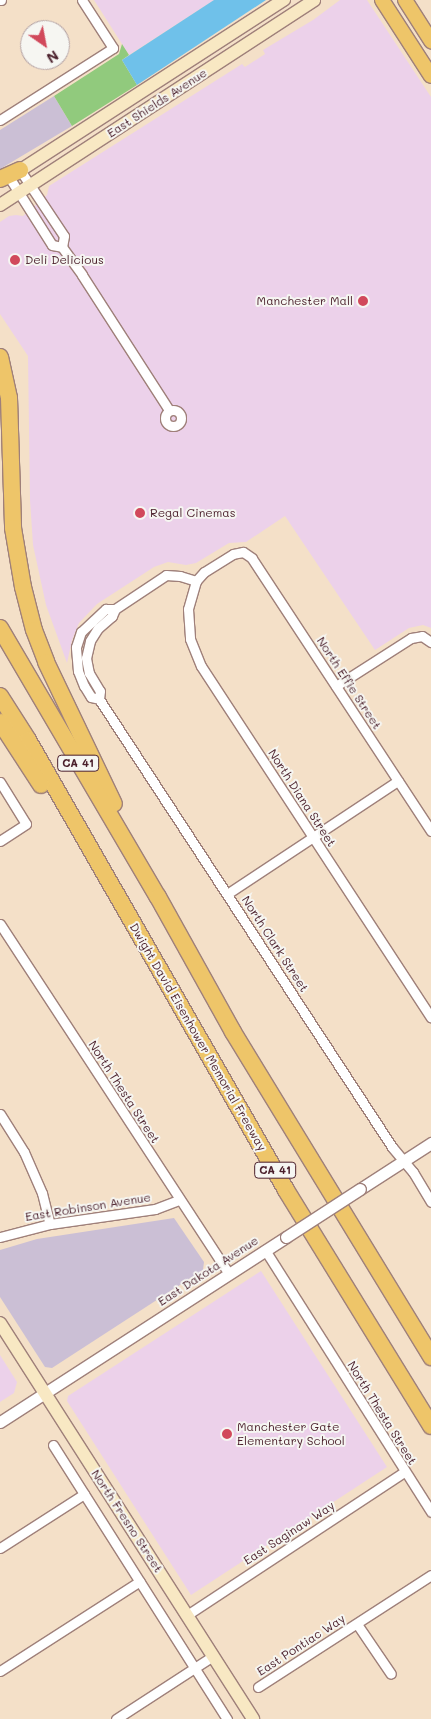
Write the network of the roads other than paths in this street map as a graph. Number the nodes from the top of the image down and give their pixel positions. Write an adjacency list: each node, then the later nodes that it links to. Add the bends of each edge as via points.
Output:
1 (82, 0): 8 (street, via 113,48)
2 (284, 0): 9 (main road, East Shields Avenue)
3 (314, 0): 10 (main road, East Shields Avenue)
4 (382, 0): 7 (main road)
5 (404, 0): 6 (main road)
6 (431, 41)
7 (431, 76)
8 (0, 120)
9 (7, 177): 10 (street); 11 (street)
10 (30, 185): 11 (main road, East Shields Avenue); 13 (street, via 64,236)
11 (19, 193): 12 (main road, East Shields Avenue); 13 (street, via 52,245)
12 (0, 206)
13 (62, 247): 15 (street)
14 (0, 357): 30 (highway, via 9,398 13,528 21,581 34,630 46,662)
15 (170, 410)
16 (196, 582): 17 (street, via 166,575); 20 (street, North Effie Street, via 204,572 233,554 243,552 252,558); 27 (street, North Diana Street, via 188,609 194,651)
17 (115, 609): 22 (street, North Clark Street, via 90,641 86,658 100,691); 22 (street, North Clark Street, via 106,609 81,632 76,647 84,686 91,697)
18 (0, 628): 30 (highway, CA 41)
19 (431, 642): 20 (street, via 422,636 411,638)
20 (336, 686): 24 (street, North Effie Street)
21 (0, 696): 31 (highway, Dwight David Eisenhower Memorial Freeway / CA 41)
22 (99, 699): 29 (street, North Clark Street)
23 (0, 722): 31 (highway)
24 (398, 781): 26 (street, North Effie Street); 27 (street)
25 (0, 782): 28 (street, via 26,824)
26 (431, 831)
27 (313, 838): 29 (street); 33 (street, North Diana Street)
28 (0, 841)
29 (228, 894): 36 (street, North Clark Street, via 381,1132)
30 (158, 896): 44 (highway, CA 41, via 233,1032)
31 (125, 911): 47 (highway, Dwight David Eisenhower Memorial Freeway / CA 41, via 286,1190)
32 (0, 924): 37 (street, North Thesta Street)
33 (431, 1018)
34 (0, 1114): 39 (street, via 24,1152 42,1193)
35 (431, 1143): 36 (street, East Dakota Avenue)
36 (403, 1161): 38 (street, North Clark Street); 41 (street, East Dakota Avenue, bridge)
37 (179, 1200): 39 (street, East Robinson Avenue, via 155,1209); 42 (street, North Thesta Street)
38 (431, 1202)
39 (50, 1224): 40 (street, East Robinson Avenue)
40 (0, 1237)
41 (265, 1250): 42 (street, East Dakota Avenue); 49 (street, North Thesta Street)
42 (229, 1274): 45 (street, East Dakota Avenue)
43 (0, 1323): 45 (main road, North Fresno Street)
44 (431, 1357)
45 (44, 1394): 46 (street, East Dakota Avenue); 55 (main road, North Fresno Street)
46 (0, 1422)
47 (431, 1426)
48 (53, 1445): 50 (street)
49 (404, 1472): 51 (street, North Thesta Street); 55 (street, East Saginaw Way)
50 (84, 1494): 52 (street); 54 (street)
51 (431, 1512)
52 (0, 1548)
53 (431, 1575): 56 (street, East Pontiac Way)
54 (140, 1581): 58 (street); 59 (street)
55 (187, 1615): 57 (main road, North Fresno Street)
56 (357, 1624): 60 (street, East Pontiac Way); 61 (street, East Pontiac Way)
57 (213, 1656): 58 (street); 64 (main road, North Fresno Street)
58 (195, 1668): 62 (street); 63 (street)
59 (0, 1671)
60 (391, 1674)
61 (258, 1687)
62 (116, 1719)
63 (228, 1719)
64 (253, 1719)

